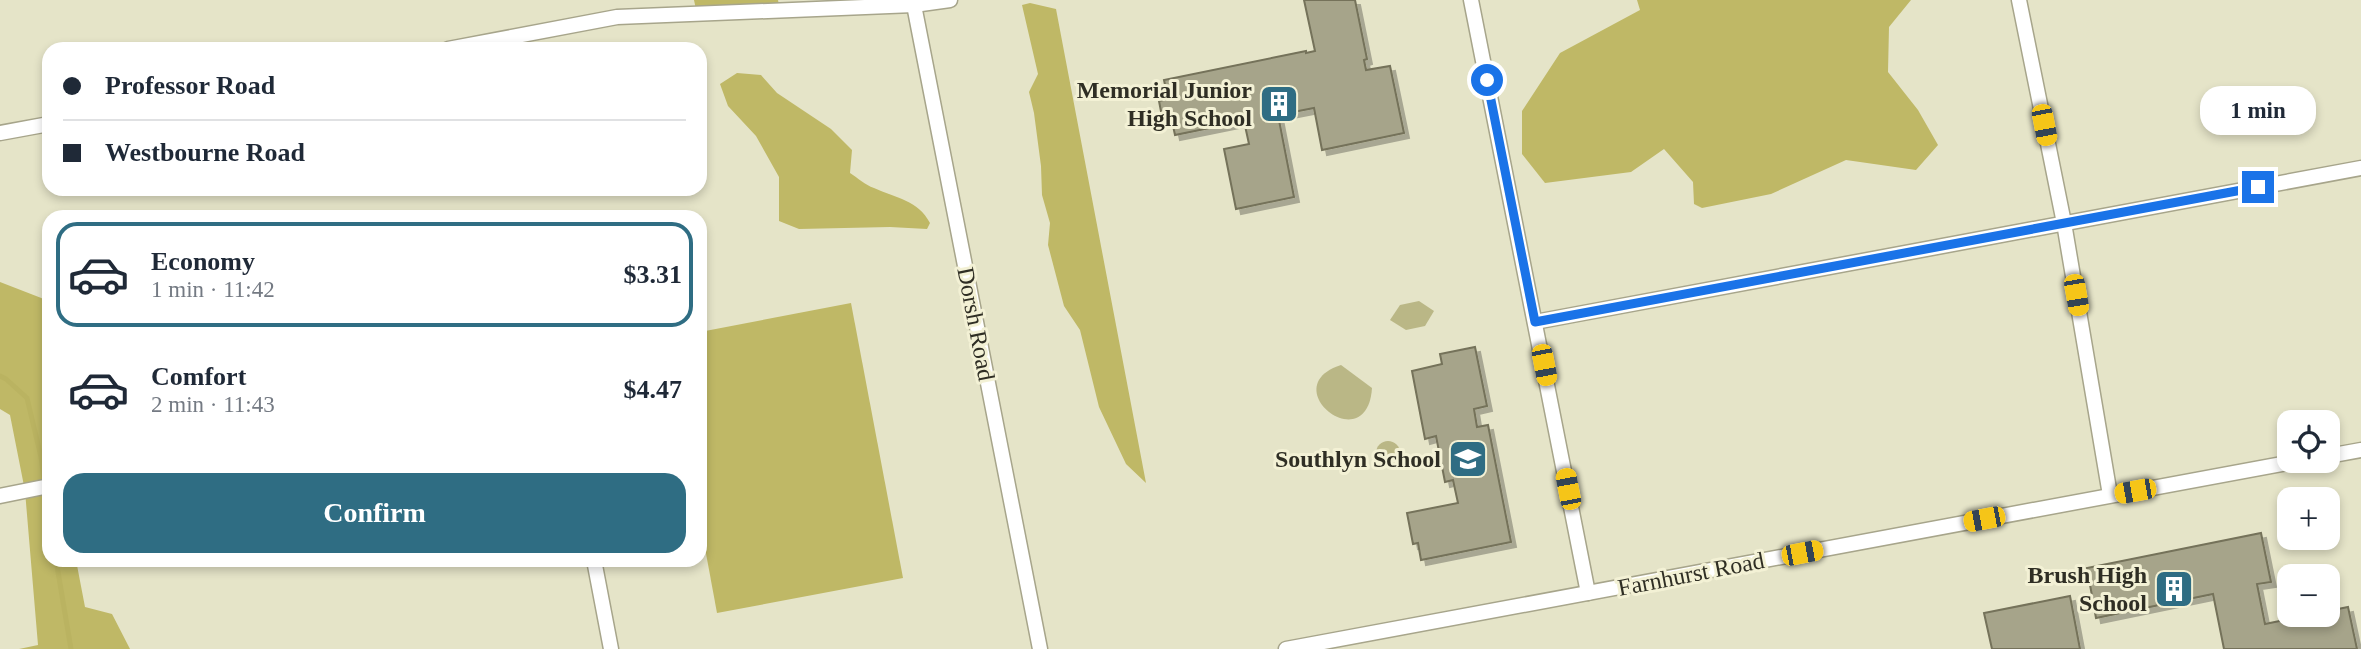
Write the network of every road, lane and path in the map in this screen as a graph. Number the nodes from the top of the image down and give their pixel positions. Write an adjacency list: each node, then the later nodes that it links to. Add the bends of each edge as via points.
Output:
1 (950, 0): 4 (street)
2 (1471, 0): 10 (street)
3 (2019, 0): 9 (street)
4 (913, 3): 5 (street, via 617,17); 20 (street, Dorsh Road)
5 (485, 42)
6 (42, 125): 7 (street)
7 (0, 133)
8 (2361, 168): 9 (street)
9 (2064, 223): 10 (street); 15 (street)
10 (1535, 322): 18 (street)
11 (2361, 450): 12 (street)
12 (2340, 454)
13 (2277, 465): 15 (street, Farnhurst Road)
14 (42, 487): 16 (street)
15 (2110, 495): 18 (street, Farnhurst Road)
16 (0, 496)
17 (595, 567): 19 (street)
18 (1588, 593): 21 (street, Farnhurst Road)
19 (611, 649)
20 (1040, 649)
21 (1286, 649)

